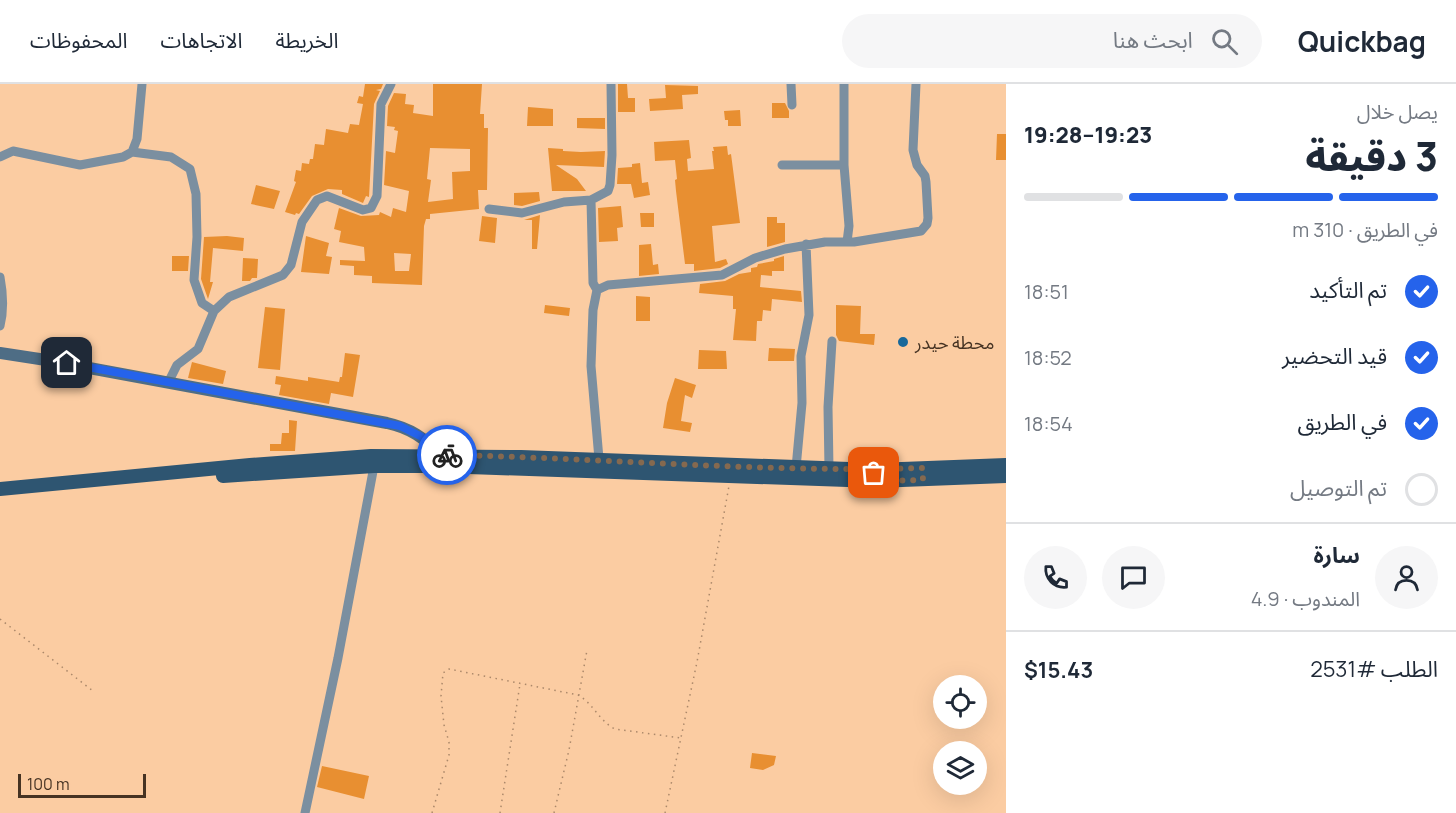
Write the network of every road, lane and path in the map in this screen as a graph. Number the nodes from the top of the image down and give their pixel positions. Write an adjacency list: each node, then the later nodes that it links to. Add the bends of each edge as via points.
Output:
1 (142, 84): 8 (street)
2 (391, 84): 18 (street, via 381,104 377,196 372,208 363,210 327,196 317,200 302,222 291,265 284,275 229,297)
3 (610, 84): 12 (street, via 610,185 608,191)
4 (792, 84): 7 (street)
5 (844, 84): 11 (street)
6 (916, 84): 14 (street, via 913,150 925,176 927,224 921,231)
7 (792, 105)
8 (132, 152): 9 (street, via 80,165 13,151); 18 (street, via 171,157 190,169 196,194 194,280 202,303)
9 (0, 157)
10 (782, 165): 11 (street)
11 (844, 165): 14 (street)
12 (591, 200): 13 (street, via 564,202 522,213); 17 (street, via 593,283)
13 (489, 209)
14 (847, 242): 15 (street)
15 (806, 244): 17 (street, via 766,254 722,275 608,285); 27 (street, via 809,315 801,356 802,403)
16 (0, 277): 19 (street)
17 (597, 290): 23 (street, via 591,366)
18 (214, 311): 22 (street, via 198,349 177,365)
19 (0, 326)
20 (832, 341): 29 (street)
21 (0, 353): 22 (street)
22 (168, 383): 24 (street, via 400,426 422,437)
23 (599, 459): 24 (main road); 28 (main road)
24 (441, 460): 26 (main road); 28 (main road); 34 (main road, via 371,456)
25 (1006, 465): 30 (main road)
26 (374, 466): 35 (main road); 42 (street)
27 (796, 468): 28 (main road); 29 (main road)
28 (676, 469): 32 (main road)
29 (829, 469): 31 (main road)
30 (922, 474): 31 (main road); 33 (main road)
31 (876, 475): 32 (main road)
32 (730, 476): 41 (path)
33 (1006, 476)
34 (0, 489)
35 (0, 496)
36 (0, 619): 39 (path)
37 (587, 650): 40 (path)
38 (520, 683): 40 (path); 43 (path, via 452,669 443,673 441,696 448,755); 44 (path)
39 (93, 691)
40 (578, 695): 41 (path, via 615,729); 45 (path)
41 (681, 738): 46 (path)
42 (305, 813)
43 (432, 813)
44 (500, 813)
45 (554, 813)
46 (665, 813)

